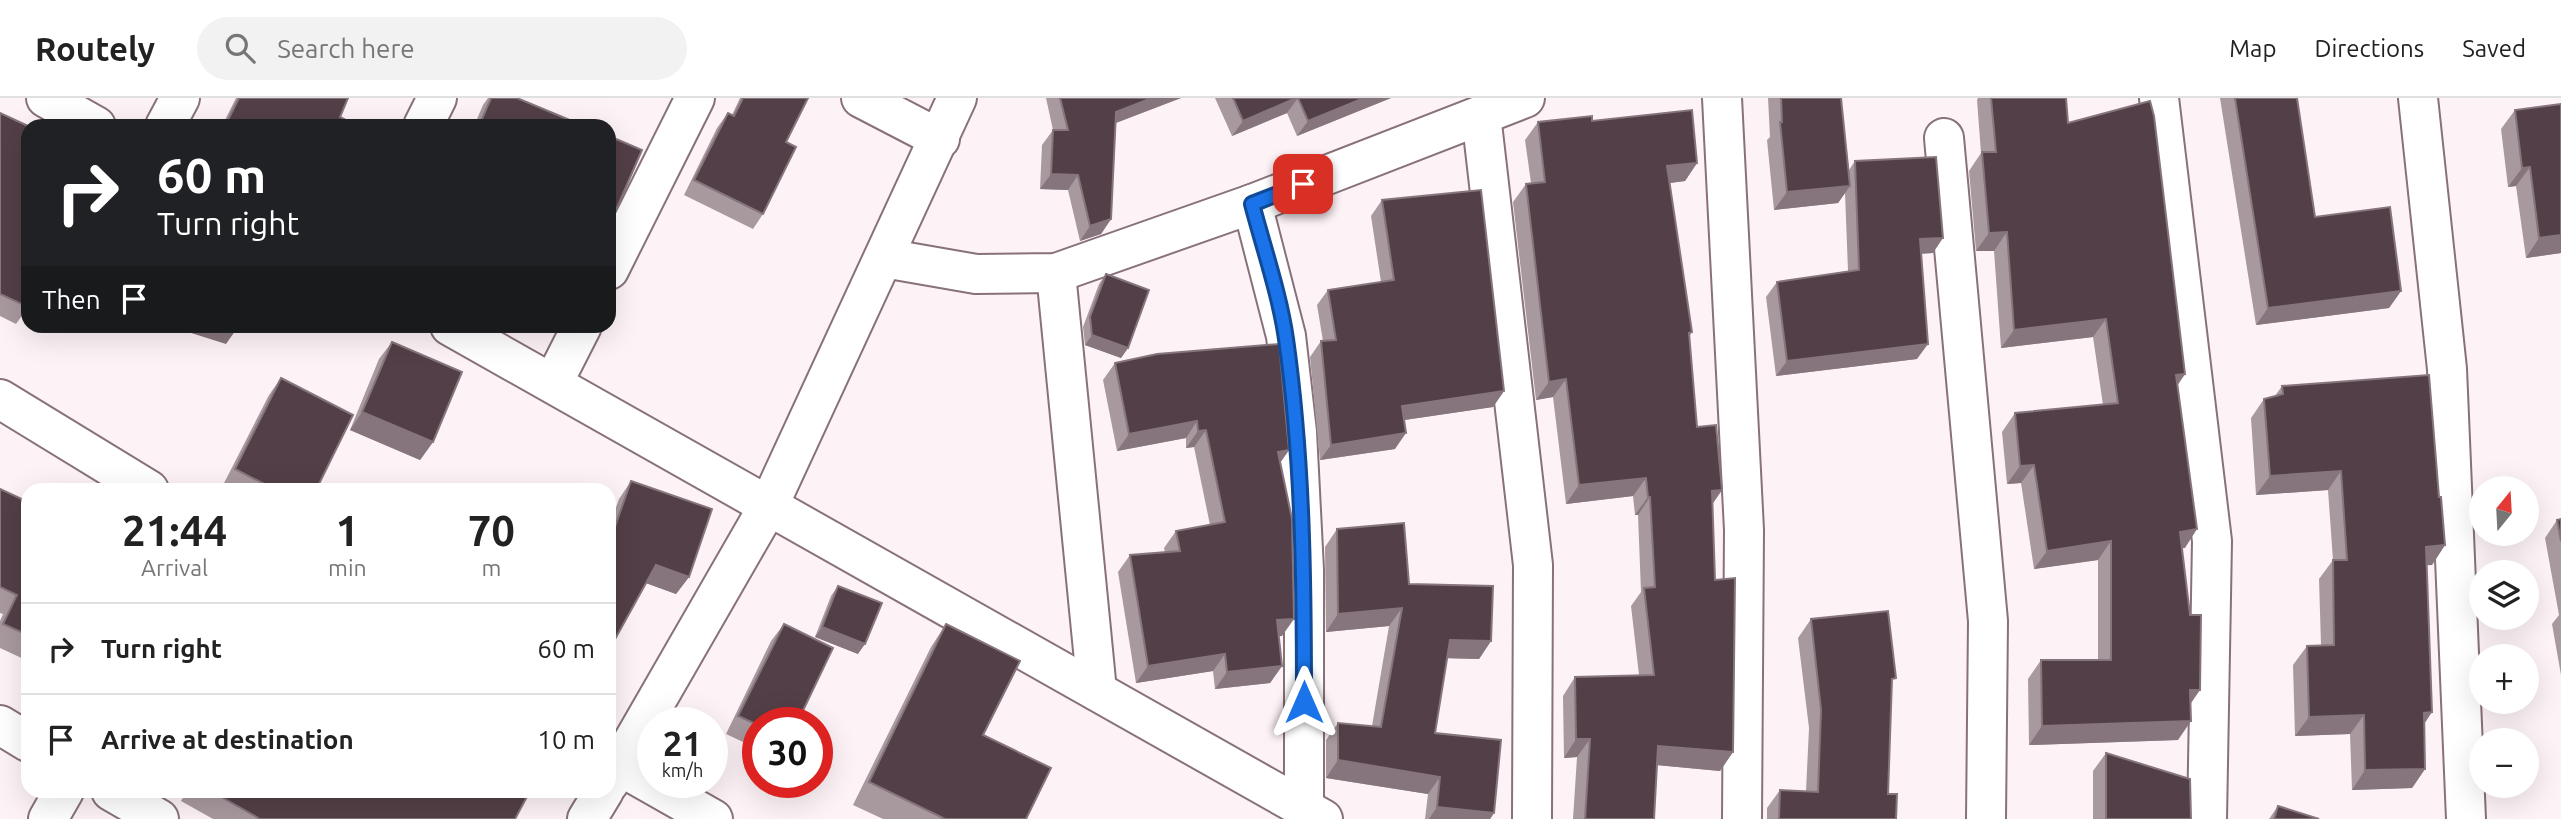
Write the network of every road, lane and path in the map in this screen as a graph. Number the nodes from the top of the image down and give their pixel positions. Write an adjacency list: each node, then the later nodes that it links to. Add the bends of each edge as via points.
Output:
1 (46, 98): 12 (street)
2 (180, 98): 13 (street)
3 (437, 98): 14 (street)
4 (695, 98): 18 (street)
5 (861, 98): 16 (street)
6 (957, 98): 16 (street)
7 (1525, 98): 11 (street)
8 (1722, 98): 41 (street, via 1744,530)
9 (2159, 98): 43 (street, via 2212,541)
10 (2418, 98): 44 (street, via 2447,369)
11 (1481, 116): 17 (street); 40 (street, via 1533,565)
12 (84, 119)
13 (169, 119)
14 (426, 119)
15 (1944, 138): 42 (street, via 1988,621)
16 (940, 139): 19 (street)
17 (1252, 204): 20 (street); 35 (street, via 1286,336 1297,432)
18 (616, 256)
19 (884, 258): 20 (street, via 976,274); 26 (street)
20 (1056, 272): 27 (street)
21 (463, 333): 23 (street)
22 (578, 333): 23 (street)
23 (553, 383): 26 (street)
24 (0, 399): 25 (street)
25 (138, 483)
26 (769, 505): 27 (street); 30 (street)
27 (1097, 691): 35 (street)
28 (0, 725): 29 (street)
29 (21, 738)
30 (616, 765)
31 (616, 778): 39 (street)
32 (60, 798): 36 (street)
33 (123, 798): 37 (street)
34 (598, 798): 38 (street)
35 (1314, 813)
36 (48, 819)
37 (159, 819)
38 (587, 819)
39 (713, 819)
40 (1532, 819)
41 (1742, 819)
42 (1986, 819)
43 (2207, 819)
44 (2466, 819)

